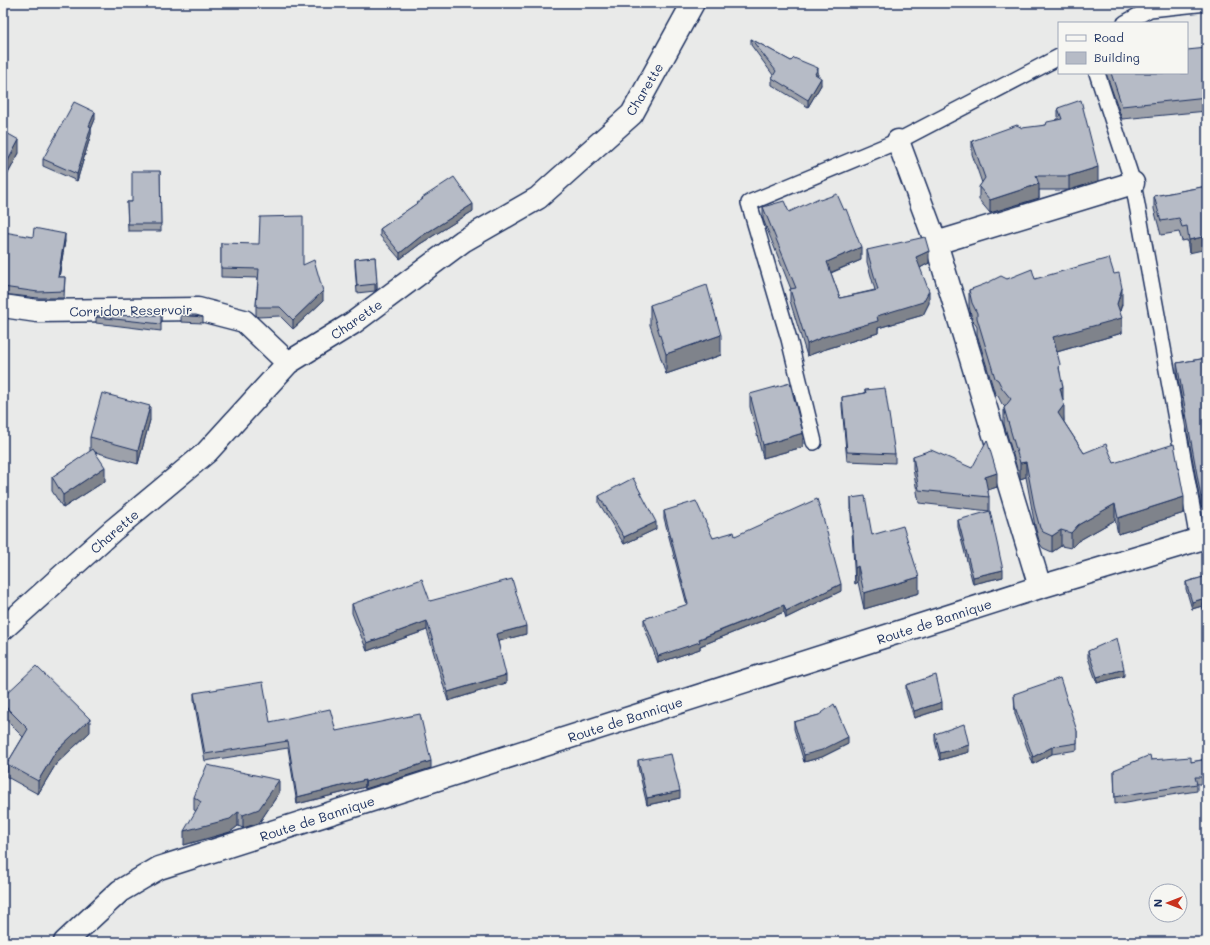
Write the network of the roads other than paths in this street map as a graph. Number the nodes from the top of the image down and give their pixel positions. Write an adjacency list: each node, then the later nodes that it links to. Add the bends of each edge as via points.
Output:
1 (693, 3): 10 (street, Charette, via 632,114 538,198 463,240 353,324)
2 (1207, 3): 3 (lane, via 1150,9)
3 (1126, 22)
4 (1058, 59): 6 (lane)
5 (1097, 74): 7 (lane)
6 (898, 141): 8 (street); 11 (lane, via 749,203 789,340)
7 (1133, 183): 8 (street); 12 (lane)
8 (936, 243): 13 (street)
9 (3, 306): 10 (street, Corridor Reservoir, via 37,311 198,309 244,320)
10 (288, 363): 14 (street, Charette, via 207,452)
11 (814, 442)
12 (1202, 538): 13 (street, Route de Bannique)
13 (1040, 587): 15 (street, Route de Bannique, via 158,868 120,891)
14 (3, 629)
15 (65, 942)

